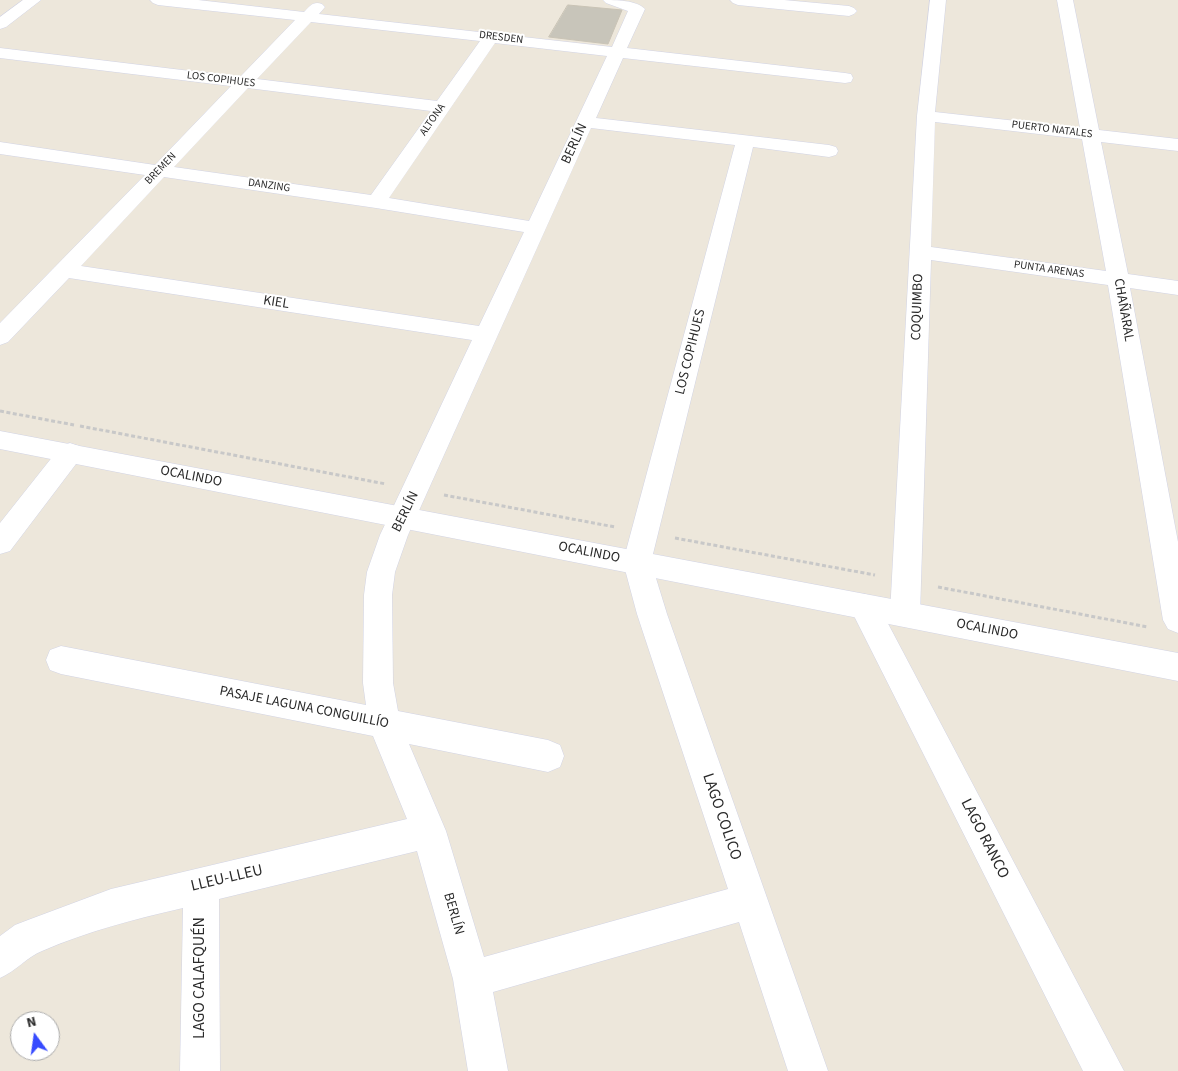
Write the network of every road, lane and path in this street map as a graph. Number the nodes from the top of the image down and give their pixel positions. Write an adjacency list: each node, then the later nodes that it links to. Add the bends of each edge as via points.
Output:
1 (33, 0): 11 (street)
2 (158, 0): 8 (street, DRESDEN)
3 (323, 0): 10 (street, BREMEN)
4 (611, 0): 13 (street, BERLÍN, via 638,9)
5 (738, 0): 9 (street)
6 (938, 0): 18 (street, COQUIMBO)
7 (1064, 0): 20 (street, CHAÑARAL)
8 (185, 1): 10 (street, DRESDEN)
9 (849, 11)
10 (308, 16): 12 (street, DRESDEN); 16 (street, BREMEN)
11 (0, 24)
12 (491, 37): 13 (street, DRESDEN); 17 (street, ALTONA)
13 (618, 52): 15 (street, DRESDEN); 19 (street, BERLÍN)
14 (0, 53): 16 (street, LOS COPIHUES)
15 (845, 78)
16 (243, 83): 17 (street, LOS COPIHUES); 26 (street, BREMEN)
17 (442, 107): 27 (street, ALTONA)
18 (926, 116): 20 (street, PUERTO NATALES); 29 (street, COQUIMBO)
19 (586, 122): 21 (street); 28 (street, BERLÍN)
20 (1090, 135): 22 (street, PUERTO NATALES); 31 (street, CHAÑARAL)
21 (745, 141): 24 (street); 41 (street, LOS COPIHUES)
22 (1178, 145)
23 (9, 149): 25 (street); 26 (street, DANZING)
24 (829, 151)
25 (0, 166)
26 (160, 170): 27 (street, DANZING); 30 (street, BREMEN)
27 (376, 202): 28 (street, DANZING)
28 (537, 228): 33 (street, BERLÍN)
29 (921, 252): 31 (street, PUNTA ARENAS); 42 (street, COQUIMBO)
30 (64, 270): 33 (street, KIEL); 34 (street, BREMEN)
31 (1118, 280): 32 (street, PUNTA ARENAS); 45 (street, CHAÑARAL)
32 (1178, 288)
33 (488, 335): 38 (street, BERLÍN)
34 (0, 337)
35 (0, 411): 38 (path)
36 (0, 440): 37 (street, OCALINDO)
37 (70, 453): 39 (street, OCALINDO); 40 (street)
38 (417, 490): 39 (street, BERLÍN); 41 (path)
39 (404, 518): 41 (street, OCALINDO); 49 (street, BERLÍN, via 387,553 378,595 378,683)
40 (0, 543)
41 (641, 547): 42 (path); 43 (street, OCALINDO); 53 (street, LAGO COLICO, via 652,614)
42 (906, 581): 44 (street, COQUIMBO); 46 (path)
43 (864, 606): 44 (street, OCALINDO); 59 (street, LAGO RANCO)
44 (905, 614): 48 (street, OCALINDO)
45 (1178, 620)
46 (1149, 627)
47 (61, 660): 49 (street, PASAJE LAGUNA CONGUILLÍO)
48 (1178, 667)
49 (384, 724): 50 (street, PASAJE LAGUNA CONGUILLÍO); 51 (street, BERLÍN)
50 (548, 756)
51 (429, 831): 52 (street, LLEU-LLEU); 55 (street, BERLÍN)
52 (201, 885): 54 (street, LLEU-LLEU, via 111,907); 56 (street, LAGO CALAFQUÉN)
53 (750, 901): 55 (street); 58 (street, LAGO COLICO)
54 (14, 948)
55 (472, 979): 57 (street, BERLÍN)
56 (200, 1071)
57 (488, 1071)
58 (808, 1071)
59 (1104, 1071)

